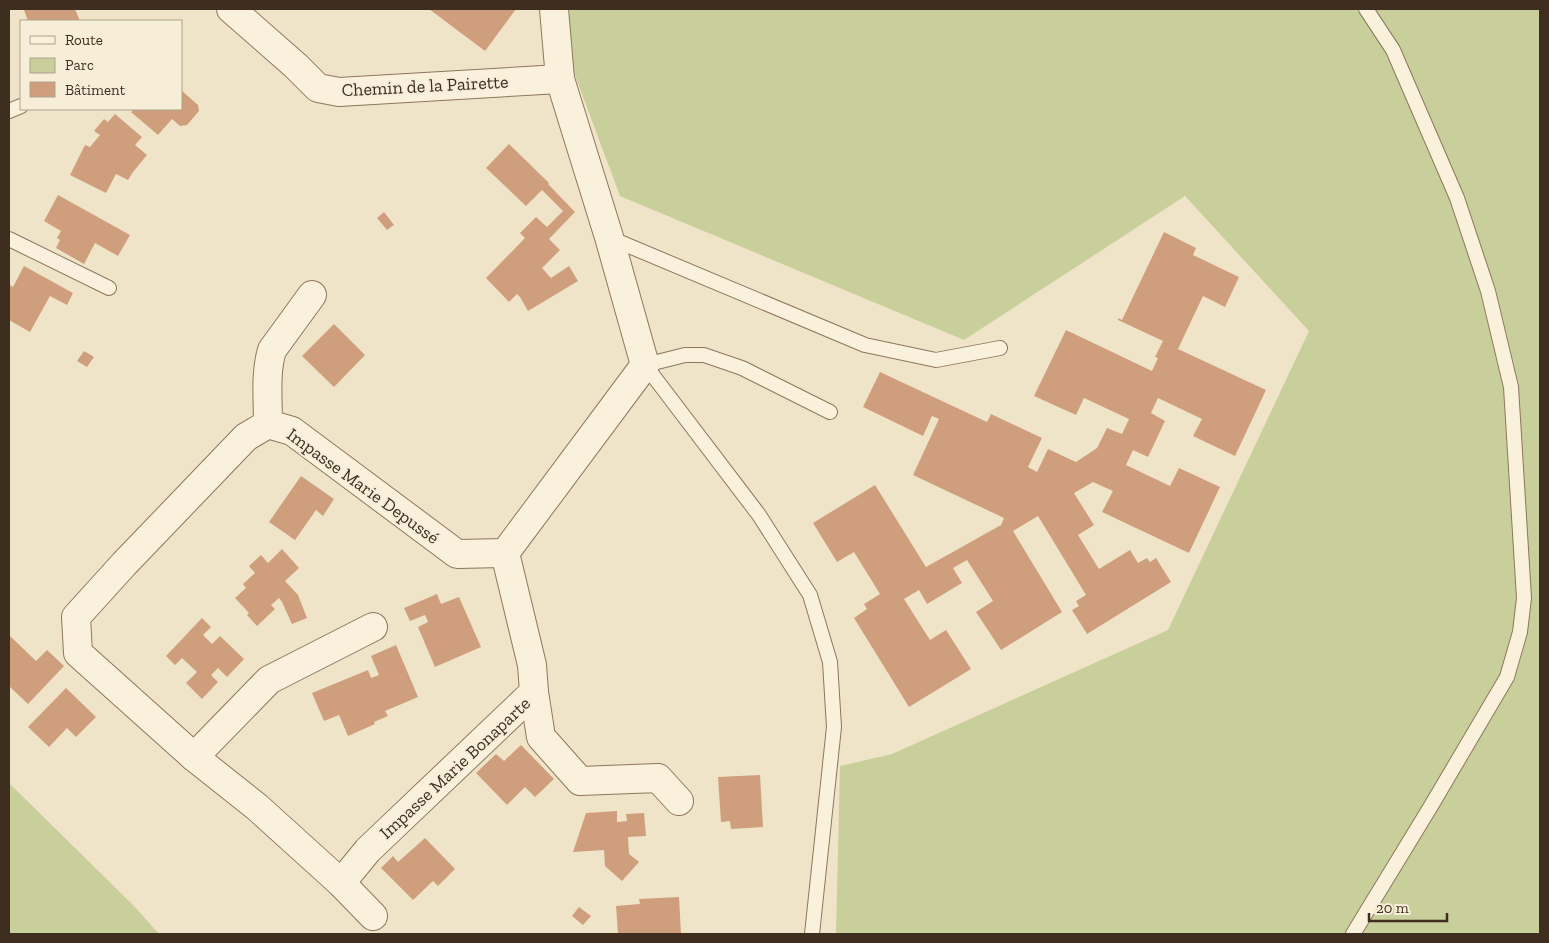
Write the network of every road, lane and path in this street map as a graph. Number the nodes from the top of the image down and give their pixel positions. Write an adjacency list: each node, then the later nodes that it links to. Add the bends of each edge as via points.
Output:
1 (231, 9): 4 (street, Chemin de la Pairette, via 318,88 339,92)
2 (554, 9): 4 (street)
3 (1366, 9): 21 (lane, via 1397,58 1457,198 1488,291 1511,387 1524,598 1520,632 1507,677)
4 (560, 79): 5 (street)
5 (608, 237): 9 (lane, via 864,345 936,360); 10 (street)
6 (9, 239): 7 (lane)
7 (109, 288)
8 (312, 295): 12 (street, via 272,350 268,373)
9 (1000, 348)
10 (645, 365): 11 (lane, via 685,355 704,356 742,368); 13 (street); 20 (lane, via 759,515 810,595 830,662 834,727)
11 (830, 412)
12 (268, 424): 13 (street, Impasse Marie Depussé, via 292,431 457,554); 16 (street, Impasse Marie Depussé, via 246,437 76,617 78,653)
13 (505, 553): 15 (street, Impasse Marie Bonaparte, via 532,665)
14 (373, 627): 16 (street, via 269,680)
15 (534, 692): 17 (street, via 541,737 580,781 658,778); 18 (street, Impasse Marie Bonaparte, via 368,850)
16 (194, 757): 18 (street, Impasse Marie Depussé, via 257,807)
17 (679, 801)
18 (341, 883): 19 (street, Impasse Marie Depussé)
19 (373, 916)
20 (812, 934)
21 (1353, 934)

